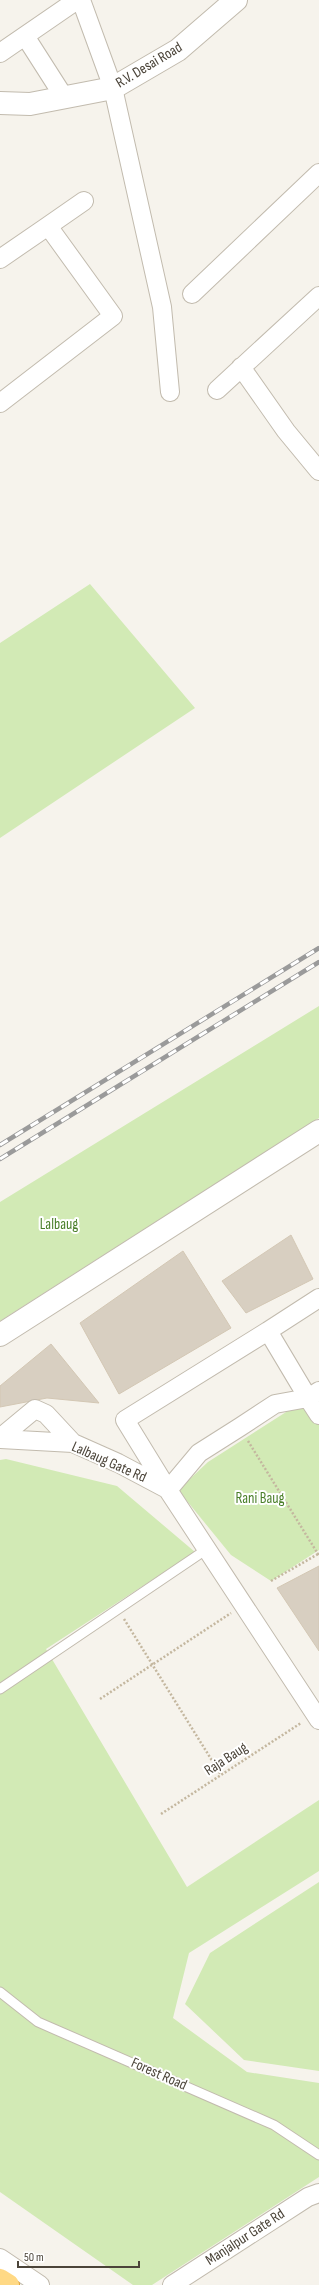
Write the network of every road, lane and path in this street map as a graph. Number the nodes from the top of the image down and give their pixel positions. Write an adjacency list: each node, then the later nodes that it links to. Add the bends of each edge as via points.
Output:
1 (77, 0): 4 (street)
2 (81, 0): 6 (street)
3 (236, 0): 6 (street, R.V. Desai Road, via 178,50)
4 (25, 36): 5 (street); 7 (street)
5 (0, 53)
6 (113, 88): 7 (street, R.V. Desai Road); 17 (street, via 162,307)
7 (64, 98): 8 (street, R.V. Desai Road, via 30,104)
8 (0, 104)
9 (319, 173): 13 (street)
10 (84, 201): 11 (street)
11 (48, 226): 12 (street); 18 (street, via 113,316)
12 (0, 259)
13 (192, 294)
14 (319, 296): 15 (street)
15 (241, 368): 16 (street); 19 (street, via 286,431)
16 (217, 390)
17 (170, 392)
18 (0, 403)
19 (319, 471)
20 (319, 1131): 21 (street)
21 (66, 1293): 23 (street, via 40,1302); 25 (street)
22 (319, 1298): 24 (street)
23 (0, 1327)
24 (268, 1331): 26 (street); 31 (street, via 125,1420)
25 (0, 1335)
26 (314, 1395): 27 (street); 28 (street, via 276,1404)
27 (319, 1415)
28 (240, 1427): 31 (street, via 199,1453); 33 (path)
29 (0, 1438): 30 (street, Lalbaug Gate Rd); 30 (street, via 35,1409 46,1414)
30 (73, 1443): 31 (street, Lalbaug Gate Rd, via 118,1463)
31 (168, 1490): 32 (street)
32 (207, 1549): 35 (lane); 40 (street)
33 (318, 1553): 34 (path)
34 (271, 1581)
35 (117, 1609): 37 (path); 38 (lane)
36 (236, 1610): 37 (path)
37 (152, 1664): 39 (path); 41 (path)
38 (0, 1689)
39 (100, 1699)
40 (311, 1721): 41 (path, Raja Baug)
41 (221, 1775): 42 (path, Raja Baug)
42 (161, 1814)
43 (0, 1992): 44 (lane, Forest Road, via 38,2022 274,2125)
44 (319, 2155)
45 (319, 2193): 50 (street, Manjalpur Gate Rd, via 295,2205)
46 (0, 2258): 49 (street)
47 (0, 2280): 48 (highway)
48 (8, 2285)
49 (40, 2285)
50 (172, 2285)

